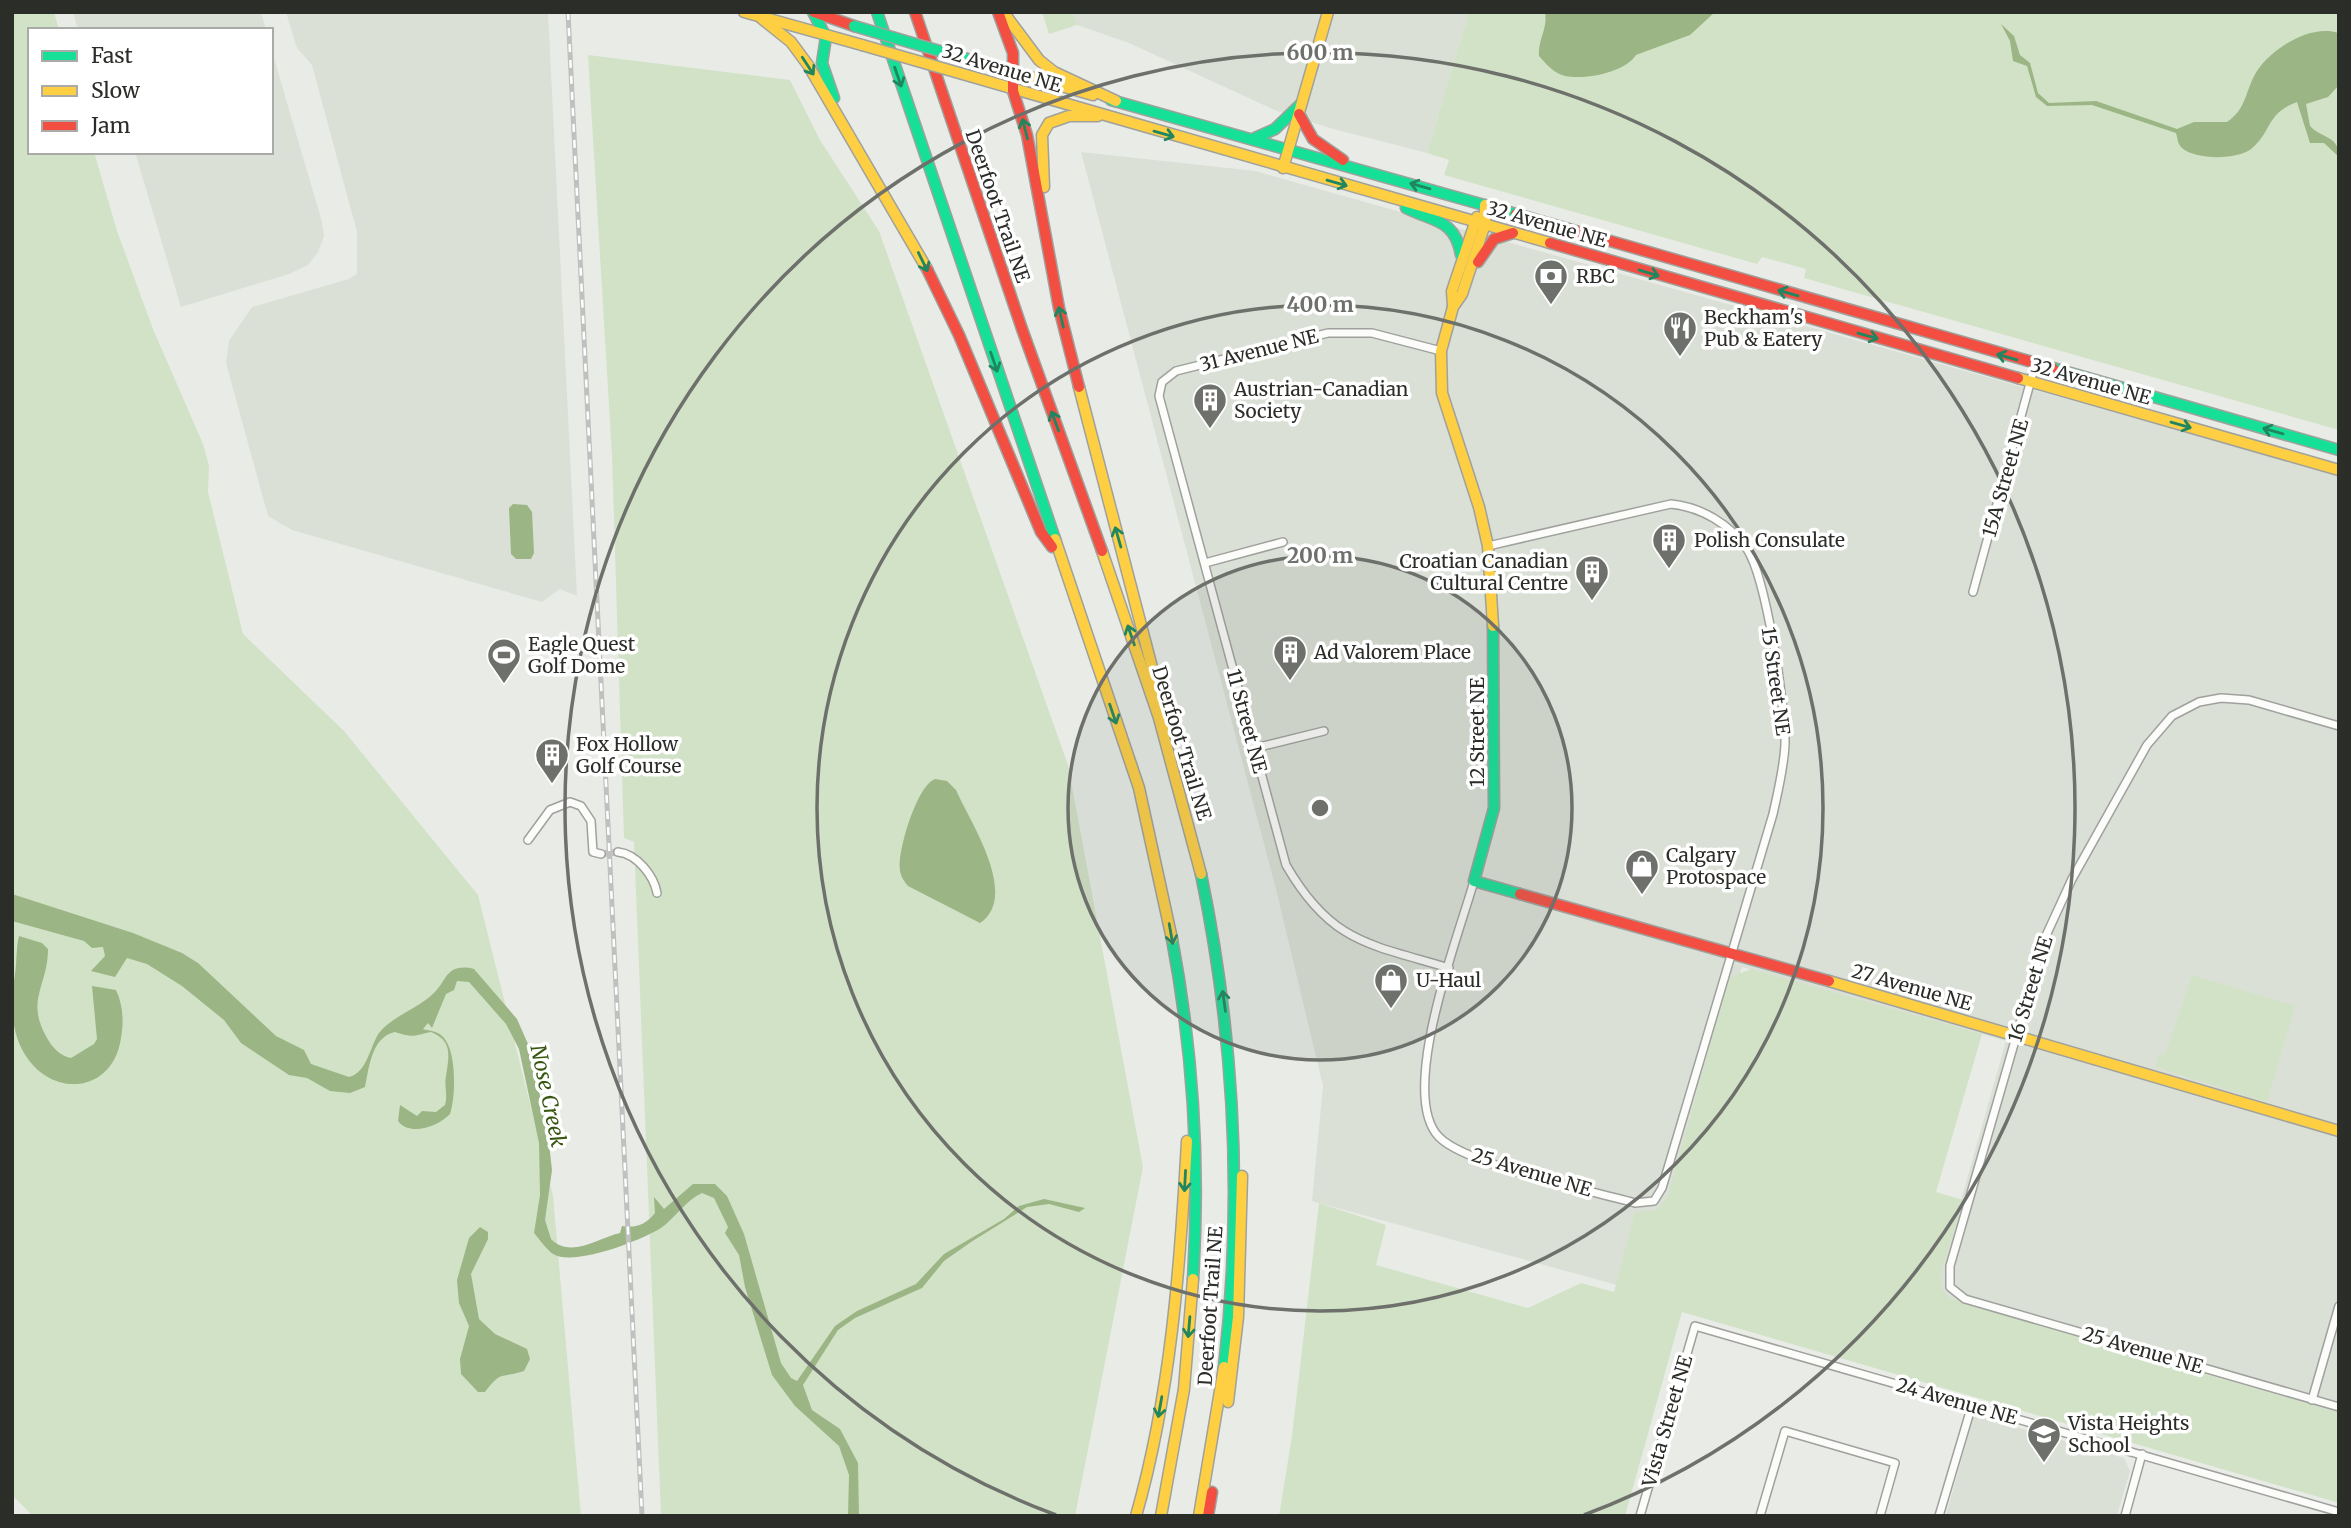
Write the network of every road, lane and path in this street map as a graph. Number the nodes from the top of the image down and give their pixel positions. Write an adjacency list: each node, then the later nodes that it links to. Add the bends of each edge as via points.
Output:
1 (744, 12): 8 (main road, 32 Avenue NE)
2 (813, 12): 9 (main road); 10 (main road, 32 Avenue NE, bridge)
3 (877, 12): 36 (main road, Deerfoot Trail NE, one-way to 36)
4 (915, 12): 43 (main road, Deerfoot Trail NE, one-way to 4, via 1137,651 1013,306)
5 (998, 12): 10 (main road, via 1010,40)
6 (1003, 12): 12 (main road, via 1039,60 1054,72)
7 (1328, 12): 13 (main road)
8 (761, 18): 9 (main road, 32 Avenue NE); 15 (main road, one-way to 15, via 791,41)
9 (826, 37): 11 (main road, 32 Avenue NE, bridge); 15 (main road, via 822,63)
10 (1012, 72): 11 (main road); 12 (main road, 32 Avenue NE)
11 (1013, 91): 14 (main road, 32 Avenue NE); 25 (main road, one-way to 11, via 1027,135)
12 (1116, 102): 16 (main road, 32 Avenue NE)
13 (1301, 109): 16 (main road); 17 (main road); 18 (main road, via 1313,139)
14 (1098, 116): 19 (main road, 32 Avenue NE, one-way to 19); 25 (main road, via 1057,120 1042,135)
15 (842, 121): 36 (main road, one-way to 36, via 915,245 1041,532)
16 (1255, 138): 17 (main road, 32 Avenue NE)
17 (1289, 148): 18 (main road, 32 Avenue NE); 19 (main road)
18 (1352, 166): 21 (main road, 32 Avenue NE, one-way to 18)
19 (1283, 168): 20 (main road, 32 Avenue NE, one-way to 20)
20 (1391, 198): 22 (main road, 32 Avenue NE); 24 (main road, via 1449,227 1460,240)
21 (1485, 205): 22 (main road, 12 Street NE); 29 (main road, 32 Avenue NE, one-way to 21)
22 (1479, 223): 23 (main road, 32 Avenue NE); 24 (main road, 12 Street NE); 26 (main road, 12 Street NE)
23 (1513, 233): 26 (main road, via 1488,244); 31 (main road, 32 Avenue NE, one-way to 31)
24 (1462, 259): 27 (main road, 12 Street NE, via 1452,291)
25 (1052, 268): 43 (main road, one-way to 25, via 1153,664 1094,453)
26 (1471, 268): 27 (main road, 12 Street NE)
27 (1453, 307): 28 (main road, 12 Street NE)
28 (1441, 351): 30 (street, 31 Avenue NE, via 1372,333 1328,333 1176,371); 35 (main road, 12 Street NE, via 1442,393)
29 (2035, 365): 31 (street, 15A Street NE); 32 (main road, 32 Avenue NE, one-way to 29)
30 (1162, 382): 37 (street, 11 Street NE, via 1159,396)
31 (2032, 383): 33 (main road, 32 Avenue NE, one-way to 33); 38 (street, 15A Street NE)
32 (2339, 450)
33 (2339, 470)
34 (1283, 542): 37 (street)
35 (1488, 546): 46 (main road, 12 Street NE, via 1495,776 1493,808); 48 (street, 15 Street NE, via 1671,504 1706,513 1733,532 1748,550 1763,595 1785,745 1773,814)
36 (1060, 557): 51 (main road, Deerfoot Trail NE, one-way to 51, via 1139,788 1184,1001)
37 (1205, 563): 41 (street, 11 Street NE)
38 (1973, 592)
39 (2339, 726): 50 (street, 16 Street NE, via 2249,700 2221,698 2199,702 2172,716 2147,745 2066,891 2040,951)
40 (1324, 731): 41 (street)
41 (1255, 748): 49 (street, 11 Street NE, via 1286,865 1315,907 1331,925 1358,940)
42 (528, 840): 45 (street, via 550,810 570,802 581,806 591,821 593,852)
43 (1194, 841): 52 (main road, Deerfoot Trail NE, one-way to 43, via 1225,1011)
44 (618, 852): 47 (street, via 626,853 655,880)
45 (601, 854)
46 (1474, 881): 48 (main road, 27 Avenue NE); 49 (street, 12 Street NE)
47 (657, 893)
48 (1732, 953): 50 (main road, 27 Avenue NE); 55 (street, 15 Street NE, via 1662,1188)
49 (1449, 968): 53 (street, 12 Street NE, via 1428,1041)
50 (2015, 1035): 54 (main road, 27 Avenue NE); 56 (street, 16 Street NE, via 1950,1266)
51 (1189, 1088): 64 (main road, one-way to 64, via 1182,1238 1171,1341); 65 (main road, Deerfoot Trail NE, one-way to 65, via 1196,1169 1193,1275 1184,1389)
52 (1232, 1112): 66 (main road, Deerfoot Trail NE, via 1235,1162 1229,1321 1221,1398); 67 (main road, via 1242,1154 1242,1250 1235,1362)
53 (1425, 1115): 55 (street, 25 Avenue NE, via 1439,1138 1489,1163 1635,1203)
54 (2339, 1131)
55 (1654, 1201)
56 (1951, 1287): 59 (street, 25 Avenue NE, via 1965,1298)
57 (2339, 1306): 59 (street)
58 (1695, 1326): 60 (street, 24 Avenue NE); 68 (street, Vista Street NE)
59 (2312, 1400): 61 (street, 25 Avenue NE)
60 (1972, 1405): 62 (street, 24 Avenue NE); 71 (street)
61 (2339, 1408)
62 (2143, 1454): 63 (street, 24 Avenue NE); 72 (street)
63 (2339, 1512)
64 (1136, 1516)
65 (1161, 1516)
66 (1199, 1516)
67 (1208, 1516)
68 (1640, 1516)
69 (1760, 1516): 70 (street, via 1785,1431 1895,1463)
70 (1880, 1516)
71 (1939, 1516)
72 (2124, 1516)

